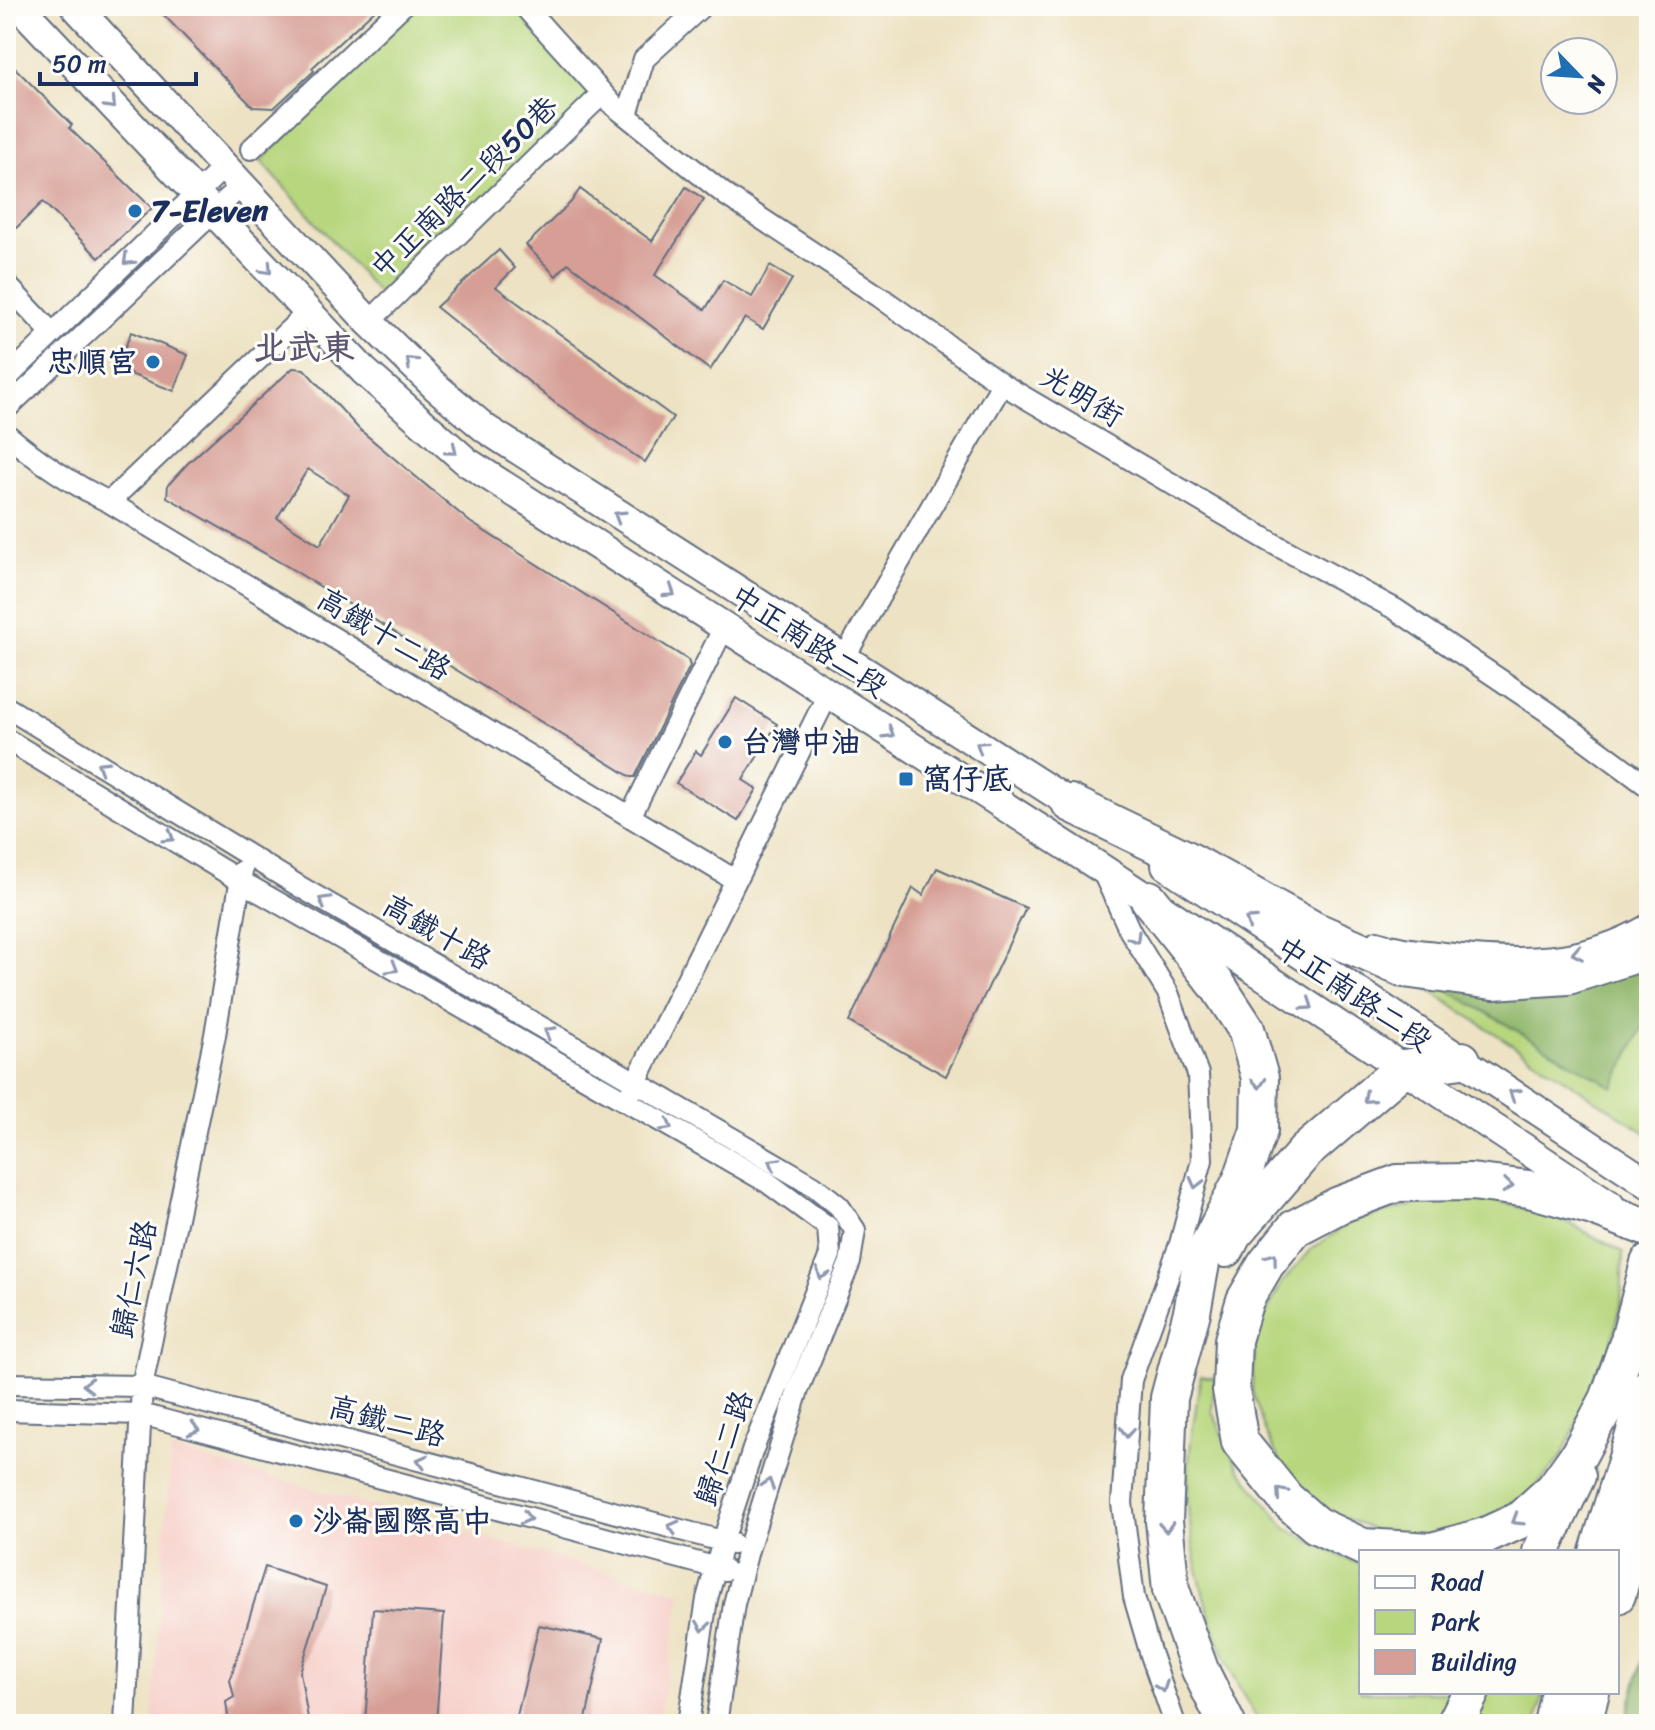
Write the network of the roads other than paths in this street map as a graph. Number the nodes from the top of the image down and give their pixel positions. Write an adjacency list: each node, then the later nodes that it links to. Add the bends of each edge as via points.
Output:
1 (19, 6): 10 (street, 中正南路二段, one-way to 10)
2 (75, 6): 9 (street, 中正南路二段)
3 (402, 6): 8 (street)
4 (524, 6): 6 (street, 光明街)
5 (702, 6): 7 (street, via 644,59)
6 (602, 94): 7 (street, 光明街); 13 (street, 中正南路二段50巷)
7 (627, 115): 16 (street, 光明街, via 727,196)
8 (251, 149)
9 (233, 176): 10 (street); 13 (street, 中正南路二段)
10 (204, 203): 12 (street, 中正南路二段, one-way to 12); 14 (street, one-way to 14); 17 (street)
11 (6, 284): 14 (street)
12 (308, 312): 19 (street); 20 (street, 中正南路二段, one-way to 20, via 407,413 467,462)
13 (369, 322): 21 (street, 中正南路二段, one-way to 13, via 486,429)
14 (52, 333): 15 (street)
15 (6, 379)
16 (1002, 384): 21 (street); 25 (street, 光明街, via 1395,609)
17 (6, 409)
18 (6, 434): 19 (street, 高鐵十二路)
19 (109, 502): 27 (street, 高鐵十二路)
20 (724, 627): 22 (street, 中正南路二段); 27 (street)
21 (844, 658): 26 (street, 中正南路二段, one-way to 21)
22 (828, 694): 29 (street, 中正南路二段, one-way to 29); 30 (street)
23 (6, 707): 28 (street, 高鐵十路, one-way to 23)
24 (6, 739): 31 (street, 高鐵十路, one-way to 31)
25 (1649, 787)
26 (1070, 803): 32 (highway); 36 (street, 中正南路二段, one-way to 26)
27 (630, 817): 30 (street, 高鐵十二路)
28 (243, 851): 31 (street, 歸仁六路); 38 (street, 高鐵十路, one-way to 28)
29 (1101, 868): 33 (street, 中正南路二段); 67 (street, one-way to 67, via 1130,931 1168,993 1198,1074 1202,1160 1180,1244 1131,1380 1122,1503 1134,1597)
30 (735, 880): 38 (street)
31 (242, 882): 39 (street, 高鐵十路, one-way to 39); 47 (street, 歸仁六路)
32 (1258, 898): 34 (street, one-way to 32, via 1625,939 1546,959 1480,957 1393,947 1299,908); 35 (highway, via 1314,930 1404,969 1493,981 1568,976)
33 (1149, 899): 37 (street, 中正南路二段, one-way to 37); 45 (highway, one-way to 45, via 1246,1029 1260,1078 1259,1130 1242,1179 1202,1258)
34 (1649, 924)
35 (1649, 950)
36 (1462, 1060): 37 (highway); 40 (street, 中正南路二段, one-way to 36)
37 (1403, 1068): 43 (street, 中正南路二段); 45 (highway, one-way to 45, via 1305,1152 1233,1235)
38 (636, 1083): 39 (street); 41 (street, 高鐵十路, one-way to 38, via 814,1186)
39 (625, 1103): 42 (street, 高鐵十路, one-way to 42)
40 (1649, 1184)
41 (839, 1206): 55 (street, 歸仁二路, one-way to 41, via 798,1390 850,1262 855,1230)
42 (805, 1209): 54 (street, 歸仁二路, one-way to 54, via 828,1227 830,1255 753,1449)
43 (1647, 1229): 56 (highway, one-way to 43, via 1363,1547 1316,1525 1286,1499 1240,1442 1231,1390 1233,1340 1245,1300 1266,1264 1295,1228 1398,1183 1471,1182 1529,1189)
44 (1649, 1263): 49 (highway)
45 (1192, 1312): 68 (highway, one-way to 68, via 1169,1398 1164,1521 1171,1590 1200,1670)
46 (6, 1384): 47 (street, 高鐵二路, one-way to 46)
47 (142, 1386): 51 (street, 歸仁六路); 54 (street, 高鐵二路, one-way to 47)
48 (1649, 1387): 53 (highway)
49 (1612, 1392): 57 (highway, one-way to 57, via 1554,1489 1520,1520); 58 (highway)
50 (6, 1410): 51 (street, 高鐵二路)
51 (141, 1414): 59 (street, 高鐵二路, one-way to 59); 64 (street, 歸仁六路)
52 (1649, 1481): 53 (highway)
53 (1613, 1536)
54 (723, 1541): 55 (street, 高鐵二路); 59 (street, 歸仁二路)
55 (748, 1550): 60 (street, 歸仁二路)
56 (1415, 1550)
57 (1436, 1550)
58 (1542, 1550)
59 (715, 1569): 60 (street, 高鐵二路); 65 (street, 歸仁二路, one-way to 65)
60 (742, 1572): 66 (street, 歸仁二路)
61 (1470, 1694): 69 (highway)
62 (1559, 1694): 70 (highway)
63 (1590, 1694): 71 (highway)
64 (125, 1724)
65 (688, 1724)
66 (716, 1724)
67 (1175, 1724)
68 (1227, 1724)
69 (1455, 1724)
70 (1552, 1724)
71 (1583, 1724)

